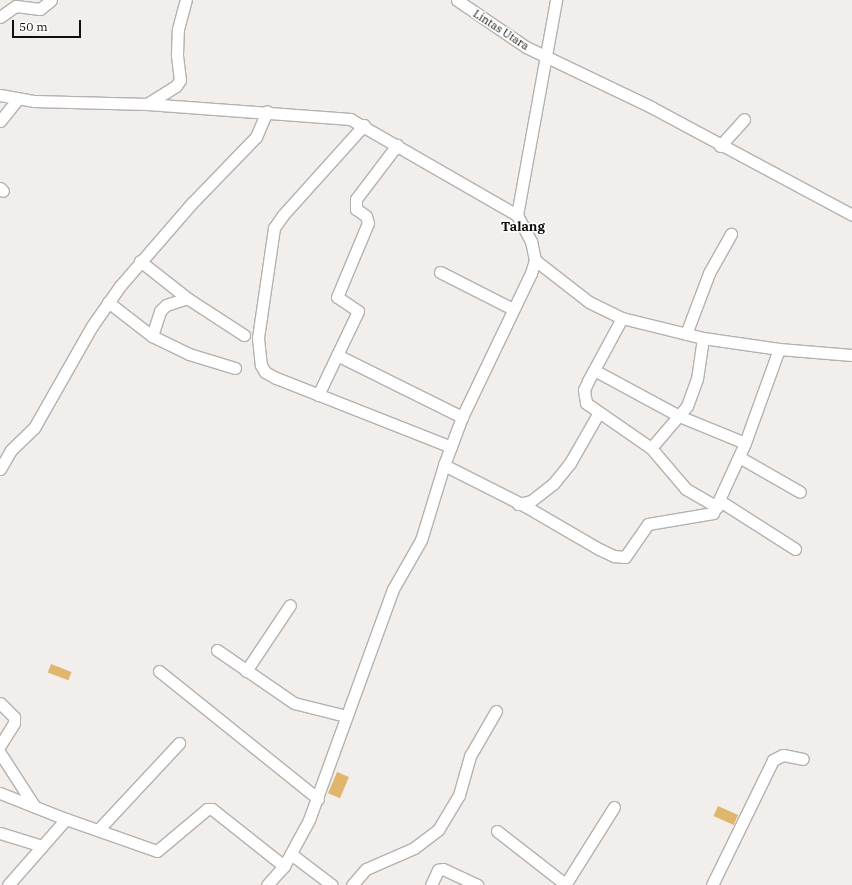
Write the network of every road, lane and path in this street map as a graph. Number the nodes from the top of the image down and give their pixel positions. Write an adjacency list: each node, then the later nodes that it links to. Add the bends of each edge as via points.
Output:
1 (51, 0): 5 (street, via 40,8 16,6)
2 (186, 0): 9 (street, via 178,28 180,80 176,86)
3 (457, 0): 6 (street, Lintas Utara, via 518,43)
4 (556, 0): 6 (street)
5 (0, 17)
6 (547, 56): 15 (street, Lintas Utara, via 651,107); 16 (street)
7 (0, 94): 8 (street)
8 (17, 100): 9 (street); 12 (street)
9 (147, 104): 10 (street)
10 (267, 111): 13 (street, via 337,116); 20 (street, via 256,137)
11 (744, 119): 15 (street)
12 (0, 121)
13 (364, 125): 14 (street); 35 (street, via 283,215 274,228 270,242 258,338 261,365 265,372 276,378)
14 (397, 145): 16 (street); 31 (street, via 356,199 356,209 366,216 368,223 337,296 358,311)
15 (720, 146): 17 (street, Lintas Utara)
16 (517, 215): 19 (street, via 531,242)
17 (852, 215)
18 (731, 234): 26 (street, via 709,273)
19 (534, 260): 24 (street); 25 (street, via 589,302)
20 (140, 261): 22 (street); 23 (street)
21 (440, 272): 24 (street)
22 (188, 298): 27 (street); 28 (street, via 166,305 160,311)
23 (108, 302): 28 (street); 44 (street, via 76,352 34,428 11,450)
24 (514, 310): 38 (street)
25 (622, 318): 26 (street); 34 (street)
26 (686, 334): 29 (street)
27 (244, 335)
28 (152, 336): 33 (street, via 189,354)
29 (703, 338): 30 (street); 37 (street, via 693,392)
30 (779, 349): 32 (street); 39 (street)
31 (337, 354): 35 (street); 38 (street)
32 (852, 355)
33 (235, 368)
34 (594, 370): 36 (street, via 583,397); 37 (street)
35 (318, 394): 40 (street)
36 (598, 414): 41 (street); 46 (street, via 570,463 557,480 531,501)
37 (679, 416): 39 (street); 41 (street)
38 (462, 417): 40 (street)
39 (745, 443): 42 (street)
40 (451, 447): 43 (street)
41 (651, 448): 47 (street, via 686,489)
42 (739, 457): 45 (street); 47 (street)
43 (444, 464): 46 (street); 55 (street, via 421,540 393,589)
44 (0, 469)
45 (800, 492)
46 (518, 504): 47 (street, via 620,558 629,554 648,524 706,516 713,514)
47 (718, 504): 48 (street)
48 (795, 549)
49 (290, 605): 52 (street)
50 (217, 650): 52 (street)
51 (159, 671): 61 (street)
52 (246, 671): 55 (street, via 294,703)
53 (0, 703): 57 (street, via 14,717 14,723)
54 (496, 711): 76 (street, via 470,756 459,795 438,830 414,848 366,869)
55 (346, 716): 61 (street)
56 (179, 743): 65 (street)
57 (0, 745)
58 (0, 753): 62 (street)
59 (803, 759): 79 (street, via 783,755 773,760)
60 (0, 793): 62 (street)
61 (318, 799): 69 (street)
62 (35, 807): 64 (street)
63 (614, 807): 73 (street)
64 (66, 819): 65 (street); 68 (street)
65 (98, 830): 70 (street, via 148,850 157,850 207,809 212,809)
66 (497, 831): 73 (street)
67 (0, 832): 68 (street)
68 (42, 846): 72 (street)
69 (292, 854): 70 (street); 75 (street)
70 (284, 866): 74 (street)
71 (0, 877): 72 (street)
72 (10, 883)
73 (565, 884)
74 (267, 885)
75 (332, 885)
76 (352, 885)
77 (431, 885): 78 (street, via 435,875 443,869)
78 (478, 885)
79 (712, 885)

